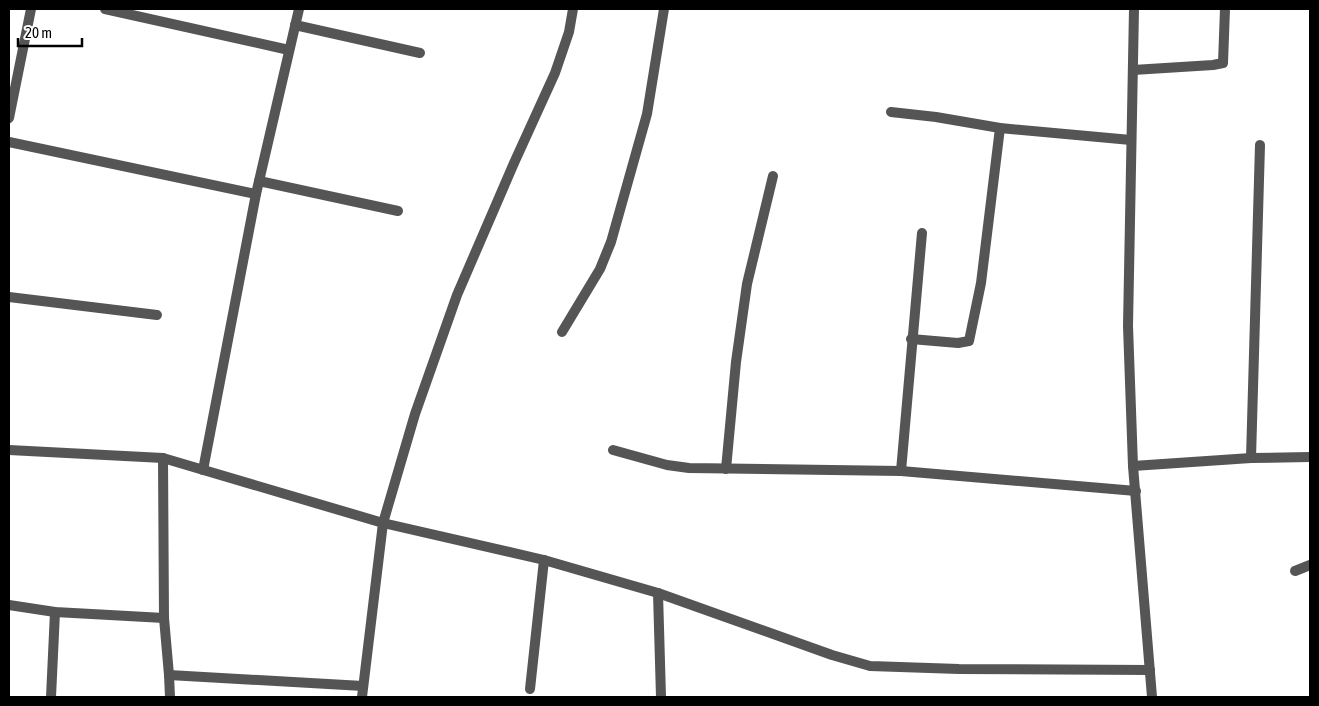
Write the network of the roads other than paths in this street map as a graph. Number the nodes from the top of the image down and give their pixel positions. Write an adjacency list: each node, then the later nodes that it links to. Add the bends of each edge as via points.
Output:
1 (31, 9): 13 (street)
2 (105, 9): 9 (street)
3 (300, 9): 8 (street)
4 (573, 9): 37 (street, via 555,73 457,295 415,414)
5 (664, 9): 25 (street, via 647,114 611,242 600,269)
6 (1134, 9): 11 (street)
7 (1225, 9): 11 (street, via 1223,63)
8 (295, 25): 9 (street); 10 (street)
9 (289, 50): 19 (street)
10 (420, 53)
11 (1133, 70): 15 (street)
12 (891, 112): 14 (street)
13 (9, 118)
14 (1000, 128): 15 (street); 26 (street, via 981,283 969,341)
15 (1131, 140): 32 (street, via 1128,326)
16 (9, 142): 20 (street)
17 (1260, 145): 31 (street)
18 (773, 176): 33 (street, via 747,284)
19 (259, 181): 20 (street); 21 (street)
20 (256, 194): 34 (street)
21 (398, 211)
22 (922, 233): 26 (street)
23 (9, 297): 24 (street)
24 (157, 315)
25 (562, 332)
26 (911, 339): 35 (street)
27 (612, 450): 33 (street, via 666,465)
28 (9, 452): 30 (street)
29 (1310, 457): 31 (street)
30 (163, 458): 34 (street); 44 (street)
31 (1251, 458): 32 (street)
32 (1133, 466): 36 (street)
33 (726, 469): 35 (street)
34 (203, 470): 37 (street)
35 (900, 471): 36 (street)
36 (1136, 491): 45 (street)
37 (383, 523): 38 (street); 47 (street)
38 (544, 560): 41 (street); 48 (street)
39 (1310, 565): 40 (street)
40 (1295, 571)
41 (658, 592): 45 (street, via 870,666); 52 (street)
42 (9, 606): 43 (street)
43 (55, 612): 44 (street); 49 (street)
44 (164, 618): 46 (street)
45 (1150, 670): 53 (street)
46 (169, 675): 47 (street); 50 (street)
47 (364, 686): 51 (street)
48 (530, 690)
49 (51, 697)
50 (170, 697)
51 (362, 697)
52 (661, 697)
53 (1152, 697)

